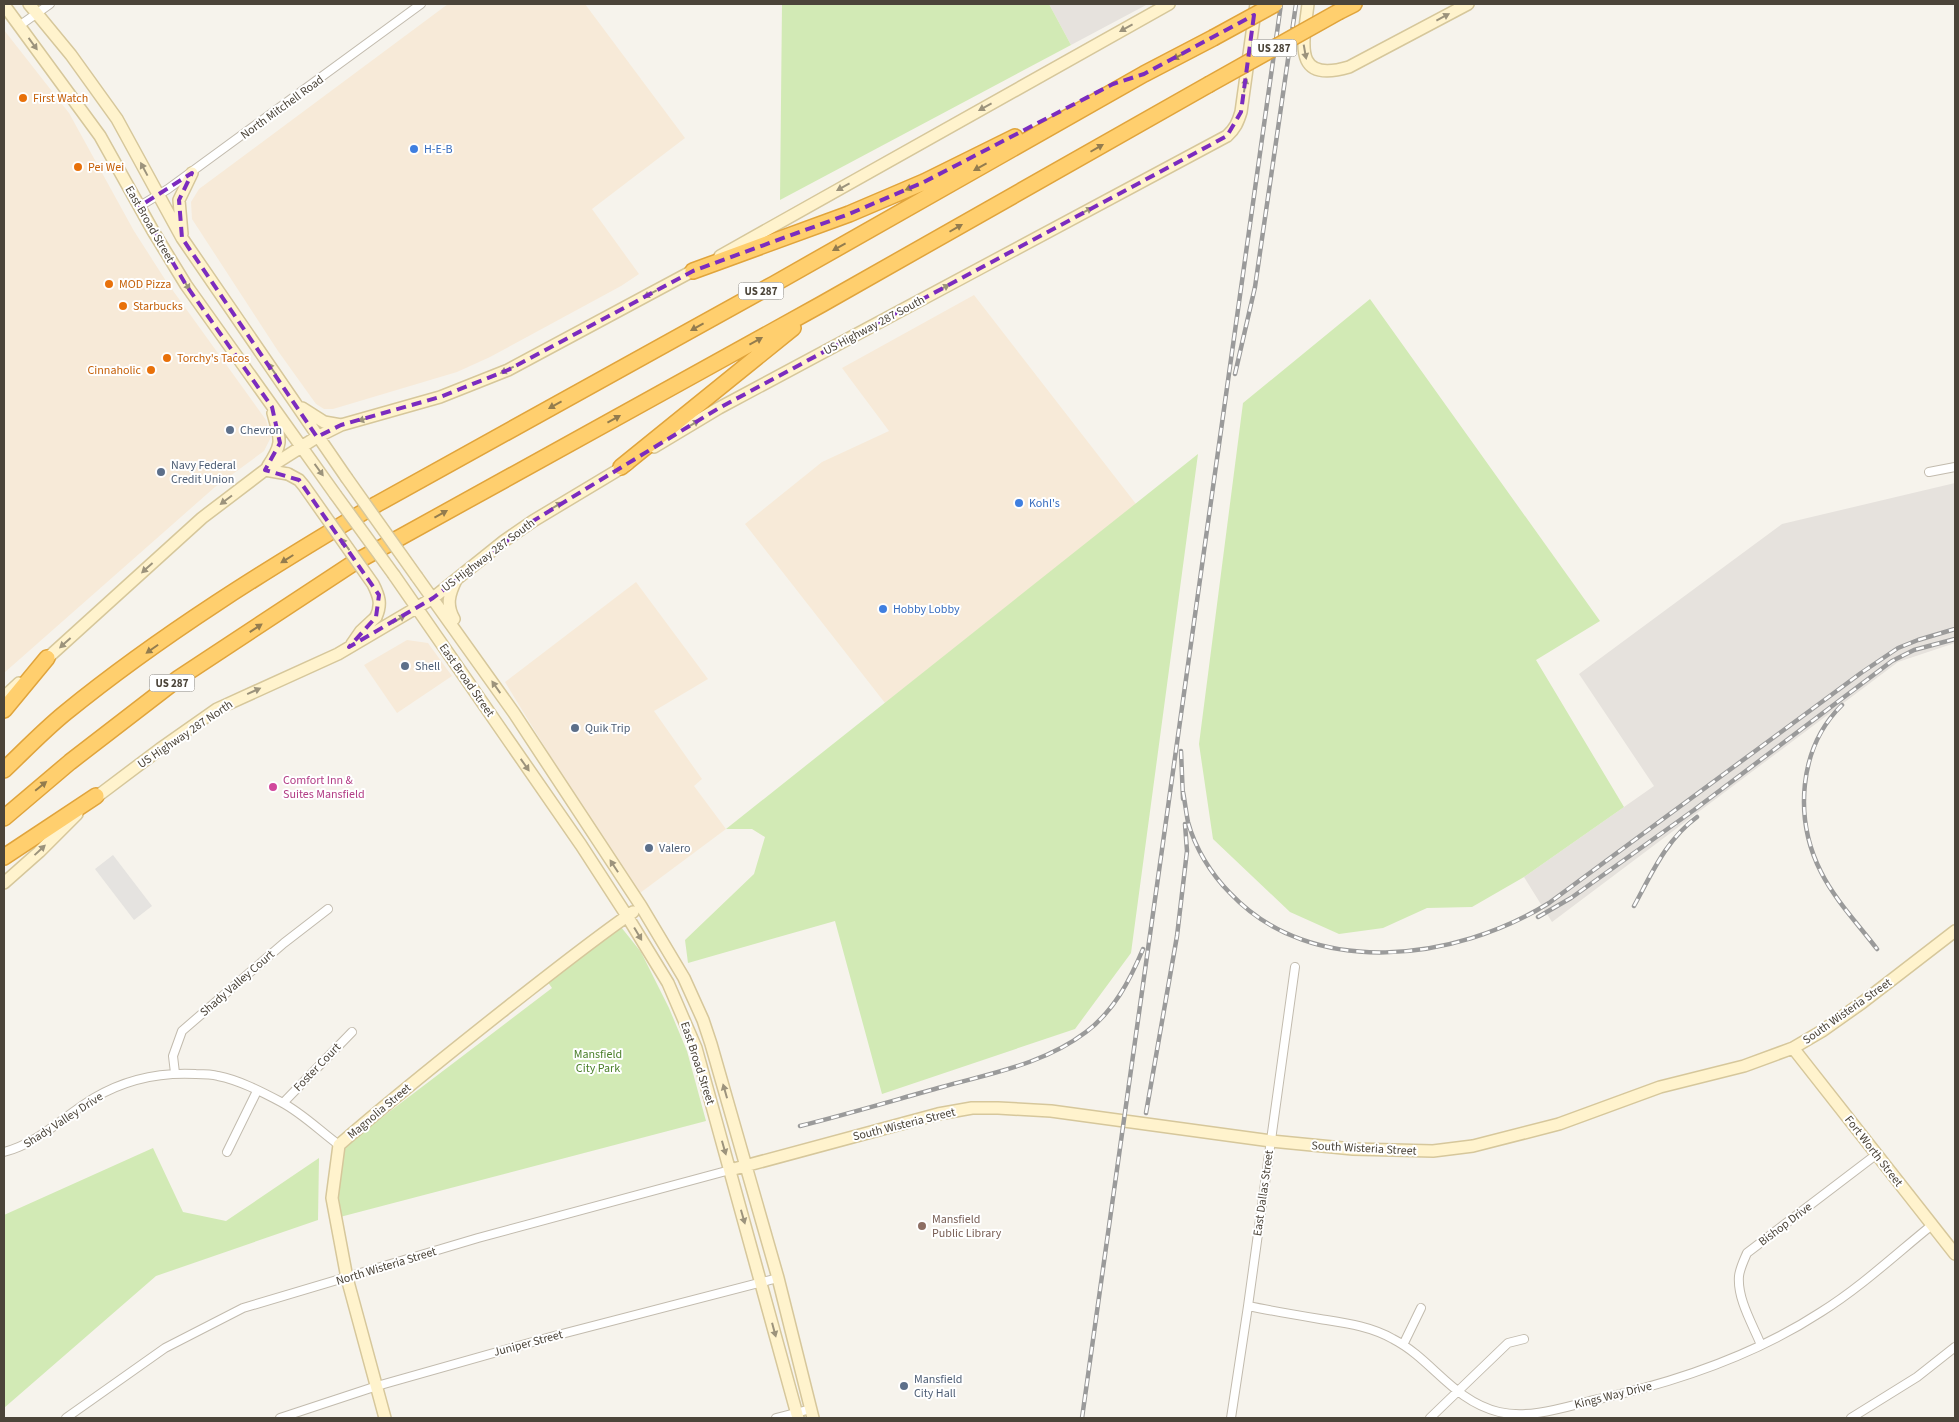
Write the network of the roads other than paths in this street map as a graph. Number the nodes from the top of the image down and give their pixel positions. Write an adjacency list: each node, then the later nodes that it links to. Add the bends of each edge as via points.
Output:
1 (50, 4): 10 (street)
2 (421, 4): 13 (street, North Mitchell Road)
3 (1169, 4): 17 (main road, one-way to 17)
4 (1256, 4): 24 (main road, US Highway 287 South, one-way to 4, via 719,408 1227,136 1233,131 1241,112)
5 (1275, 4): 12 (highway, US 287, one-way to 12, bridge)
6 (1308, 4): 8 (main road, one-way to 8, via 1303,48 1306,60 1322,72 1349,67)
7 (1354, 4): 18 (highway, US 287, one-way to 7, bridge)
8 (1468, 4)
9 (4, 5): 11 (main road, East Broad Street)
10 (32, 8): 11 (street); 14 (main road, East Broad Street, one-way to 10, via 117,119)
11 (19, 26): 15 (main road, East Broad Street, one-way to 15, via 100,136)
12 (1144, 74): 17 (highway, one-way to 17, via 1113,84 924,182 849,214); 38 (highway, US 287, one-way to 38, via 328,533 230,594 125,667 64,714)
13 (192, 172): 14 (street, North Mitchell Road); 16 (main road, via 179,200)
14 (158, 195): 15 (street, North Mitchell Road); 16 (main road, East Broad Street)
15 (140, 206): 20 (main road, East Broad Street, one-way to 20, via 186,285)
16 (182, 238): 19 (main road, East Broad Street, one-way to 16)
17 (693, 271): 21 (main road, one-way to 21, via 508,370 440,397)
18 (822, 304): 24 (highway); 40 (highway, US 287, one-way to 18, via 179,678 352,564)
19 (297, 405): 21 (main road, via 324,422); 22 (main road, East Broad Street)
20 (272, 407): 23 (main road, East Broad Street); 26 (main road, via 280,441 278,452)
21 (341, 425): 22 (main road)
22 (317, 436): 23 (main road); 29 (main road, East Broad Street, bridge)
23 (302, 447): 26 (main road); 30 (main road, East Broad Street, one-way to 30, bridge)
24 (621, 467): 28 (main road, US Highway 287 South, one-way to 24, via 533,520)
25 (1955, 467): 27 (street)
26 (265, 470): 32 (main road, one-way to 26, bridge, via 376,617 379,595 299,480 288,474); 33 (main road, one-way to 33, via 202,518)
27 (1929, 472)
28 (456, 579): 29 (main road, US Highway 287 South); 31 (main road, via 448,605)
29 (432, 598): 30 (main road, US Highway 287 South); 31 (main road, East Broad Street)
30 (417, 608): 32 (main road, US Highway 287 North, one-way to 30); 37 (main road, East Broad Street)
31 (461, 637): 36 (main road, East Broad Street, one-way to 31)
32 (349, 648): 39 (main road, US Highway 287 North, one-way to 32, via 217,709)
33 (48, 658): 34 (main road); 35 (highway)
34 (4, 697)
35 (4, 710)
36 (514, 713): 37 (main road); 41 (main road, East Broad Street)
37 (497, 724): 42 (main road, East Broad Street, one-way to 42)
38 (4, 770)
39 (96, 796): 43 (highway); 44 (main road, US Highway 287 North, one-way to 39)
40 (4, 818)
41 (594, 836): 42 (main road); 45 (main road, East Broad Street, one-way to 41)
42 (581, 845): 47 (main road, East Broad Street)
43 (4, 857)
44 (4, 882)
45 (641, 906): 47 (main road, Magnolia Street); 50 (main road, East Broad Street)
46 (328, 909): 56 (street, Shady Valley Court, via 182,1031 173,1056)
47 (627, 916): 51 (main road, East Broad Street, one-way to 51); 60 (main road, Magnolia Street, via 451,1052)
48 (1955, 931): 55 (main road, South Wisteria Street, via 1863,1002)
49 (1295, 967): 59 (street, East Dallas Street)
50 (684, 978): 51 (main road); 53 (main road, East Broad Street)
51 (668, 984): 54 (main road, East Broad Street)
52 (352, 1032): 58 (street, Foster Court)
53 (711, 1044): 54 (main road); 64 (main road, East Broad Street, one-way to 53)
54 (696, 1048): 65 (main road, East Broad Street, one-way to 65)
55 (1793, 1048): 59 (main road, South Wisteria Street, via 1744,1066 1660,1087 1558,1124 1472,1146 1433,1151 1385,1151); 63 (main road, Fort Worth Street)
56 (175, 1073): 57 (street, Shady Valley Drive, via 215,1075); 61 (street, Shady Valley Drive, via 137,1078 114,1088 20,1148)
57 (257, 1090): 58 (street, Shady Valley Drive); 62 (street)
58 (283, 1102): 60 (street, Shady Valley Drive)
59 (1270, 1141): 64 (main road, South Wisteria Street, via 1051,1111 972,1108 938,1114); 71 (street, East Dallas Street)
60 (339, 1145): 68 (main road, Magnolia Street, via 332,1198)
61 (4, 1152)
62 (227, 1152)
63 (1877, 1154): 66 (main road, Fort Worth Street); 75 (street, Bishop Drive, via 1748,1253 1739,1276 1740,1288)
64 (745, 1166): 65 (main road, South Wisteria Street); 69 (main road, East Broad Street)
65 (730, 1170): 68 (street, North Wisteria Street, via 478,1238); 70 (main road, East Broad Street, one-way to 70)
66 (1932, 1225): 67 (main road, Fort Worth Street); 75 (street, Kings Way Drive, via 1823,1311)
67 (1955, 1254)
68 (347, 1278): 77 (main road, Magnolia Street); 81 (street, North Wisteria Street, via 244,1308 165,1348)
69 (778, 1278): 70 (street, Juniper Street); 79 (main road, East Broad Street)
70 (762, 1283): 77 (street, Juniper Street); 80 (main road, East Broad Street, one-way to 80)
71 (1248, 1306): 74 (street, Kings Way Drive, via 1356,1325 1377,1331); 85 (street, East Dallas Street)
72 (1421, 1308): 74 (street)
73 (1524, 1339): 78 (street, via 1508,1343)
74 (1403, 1345): 78 (street, Kings Way Drive)
75 (1761, 1345): 78 (street, Kings Way Drive, via 1695,1372 1554,1410 1524,1414 1500,1412)
76 (1955, 1347): 87 (street, via 1917,1377)
77 (376, 1386): 82 (street, Juniper Street); 83 (main road, Magnolia Street)
78 (1457, 1392): 86 (street)
79 (812, 1414): 80 (street)
80 (797, 1416): 84 (street)
81 (66, 1418)
82 (280, 1418)
83 (386, 1418)
84 (776, 1418)
85 (1231, 1418)
86 (1430, 1418)
87 (1851, 1418)

